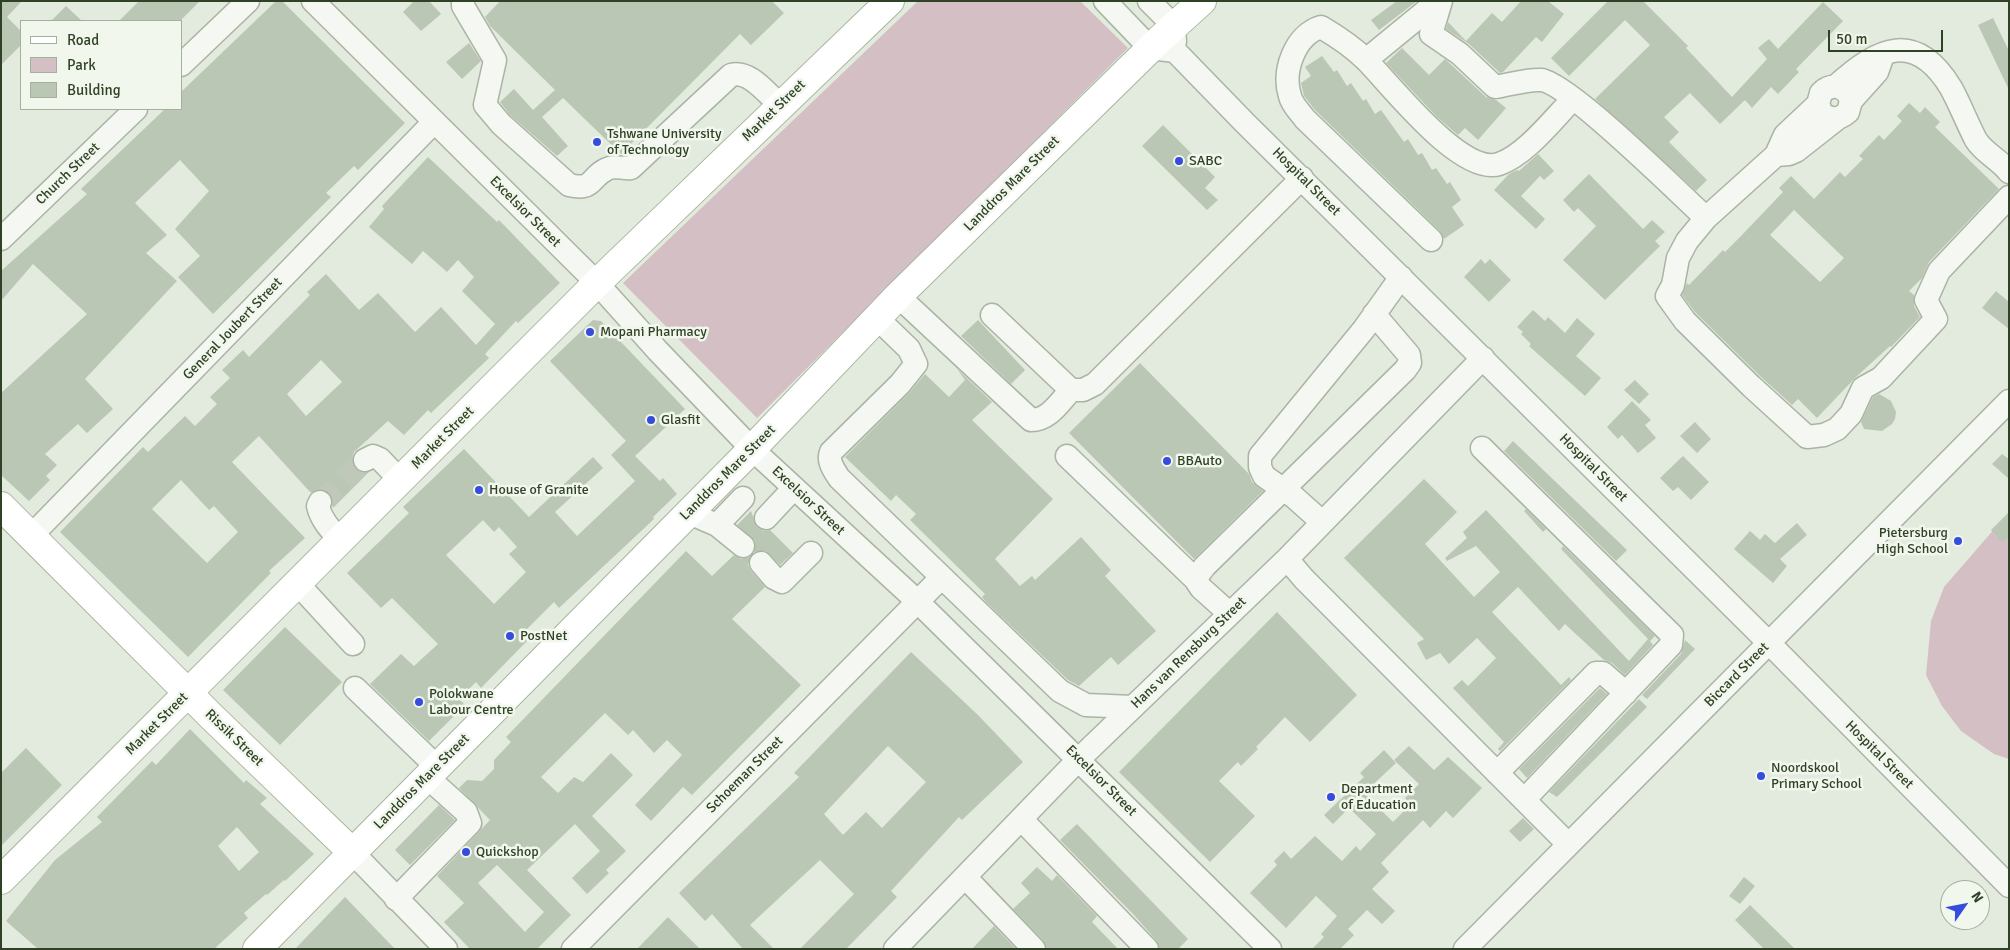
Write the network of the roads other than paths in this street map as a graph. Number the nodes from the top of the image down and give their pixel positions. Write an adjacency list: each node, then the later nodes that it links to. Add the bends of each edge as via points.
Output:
1 (248, 1): 11 (street)
2 (312, 1): 16 (street, Excelsior Street)
3 (463, 1): 14 (street, via 462,6 495,60 485,105 500,124 569,185 590,185 605,169 631,168 731,75 740,73 747,76)
4 (890, 1): 14 (main road, Market Street)
5 (1105, 1): 9 (street, Hospital Street)
6 (1149, 1): 9 (street, Hospital Street)
7 (1202, 1): 9 (main road, Landdros Mare Street)
8 (1439, 1): 10 (street); 12 (street, via 1431,34 1460,54 1495,87 1542,80)
9 (1166, 42): 19 (street, Hospital Street); 26 (main road, Landdros Mare Street)
10 (1366, 60): 12 (street, via 1433,132 1474,162 1492,165 1510,159); 23 (street, via 1339,36 1321,27 1310,30 1300,40 1292,57 1288,75 1290,99 1305,119)
11 (182, 64)
12 (1573, 99): 21 (street)
13 (1842, 102): 17 (street, via 1796,151); 17 (street, via 1830,86 1821,93 1818,104 1785,136); 18 (street, via 1877,72 1883,55 1904,48 1934,65 1981,146)
14 (780, 105): 25 (main road, Market Street)
15 (135, 110): 22 (street, Church Street)
16 (434, 122): 25 (street, Excelsior Street); 47 (street, General Joubert Street)
17 (1776, 155): 21 (street)
18 (2009, 172)
19 (1302, 178): 24 (street, Hospital Street); 31 (street, via 1095,384 1083,390)
20 (2009, 197): 21 (street, via 1940,271 1926,300 1936,319 1881,378 1863,388 1851,414 1837,429 1807,437 1673,308 1667,296 1687,240)
21 (1706, 218)
22 (1, 239)
23 (1431, 240)
24 (1400, 277): 27 (street); 30 (street, Hospital Street)
25 (597, 283): 34 (street, Excelsior Street); 37 (main road, Market Street)
26 (898, 296): 29 (main road, Landdros Mare Street); 31 (street, via 1031,420 1048,416)
27 (1374, 314): 39 (street, via 1260,456 1264,476); 39 (street, via 1409,355 1410,364)
28 (992, 315): 31 (street)
29 (878, 319): 34 (main road, Landdros Mare Street); 53 (street, via 909,350 916,364 829,456 839,478)
30 (1482, 358): 45 (street, Hans van Rensburg Street); 58 (street, Hospital Street)
31 (1071, 390)
32 (2009, 400): 58 (street, Biccard Street)
33 (1482, 448): 62 (street, via 1672,635 1671,645)
34 (752, 449): 38 (street, Excelsior Street); 43 (main road, Landdros Mare Street)
35 (1067, 456): 54 (street)
36 (365, 460): 37 (street, via 373,456 380,459)
37 (400, 480): 48 (main road, Market Street)
38 (792, 489): 44 (street); 56 (street, Excelsior Street)
39 (1283, 491): 45 (street); 54 (street)
40 (743, 498): 46 (street)
41 (320, 502): 48 (street, via 319,512)
42 (1, 506): 47 (main road, Rissik Street)
43 (689, 513): 46 (street); 65 (main road, Landdros Mare Street)
44 (766, 518)
45 (1322, 522): 51 (street, Hans van Rensburg Street)
46 (717, 525): 49 (street)
47 (32, 535): 61 (main road, Rissik Street)
48 (340, 540): 55 (main road, Market Street)
49 (743, 546)
50 (811, 553): 52 (street, via 782,582)
51 (1287, 559): 57 (street, Hans van Rensburg Street); 66 (street)
52 (761, 563)
53 (941, 578): 56 (street, Schoeman Street); 63 (street, via 1060,691 1086,705)
54 (1195, 579): 57 (street)
55 (297, 583): 59 (street); 61 (main road, Market Street)
56 (917, 601): 64 (street, Excelsior Street); 77 (street, Schoeman Street)
57 (1230, 614): 63 (street, Hans van Rensburg Street)
58 (1769, 643): 69 (street, Biccard Street); 73 (street, Hospital Street)
59 (353, 644)
60 (354, 688): 65 (street)
61 (188, 693): 70 (main road, Rissik Street); 72 (main road, Market Street)
62 (1626, 693): 66 (street, via 1603,673 1596,673); 67 (street)
63 (1133, 707): 64 (street, Hans van Rensburg Street)
64 (1079, 759): 68 (street, Hans van Rensburg Street); 81 (street, Excelsior Street)
65 (432, 772): 70 (main road, Landdros Mare Street); 74 (street, via 466,812 470,823)
66 (1497, 773): 67 (street)
67 (1524, 800): 69 (street)
68 (1021, 819): 71 (street, Hans van Rensburg Street); 80 (street)
69 (1568, 844): 82 (street, Biccard Street)
70 (352, 852): 74 (street, Rissik Street); 75 (main road, Landdros Mare Street)
71 (965, 876): 78 (street, Hans van Rensburg Street); 79 (street)
72 (1, 880)
73 (2009, 886)
74 (396, 899): 76 (street, Rissik Street)
75 (257, 949)
76 (446, 949)
77 (573, 949)
78 (895, 949)
79 (1034, 949)
80 (1147, 949)
81 (1270, 949)
82 (1465, 949)

